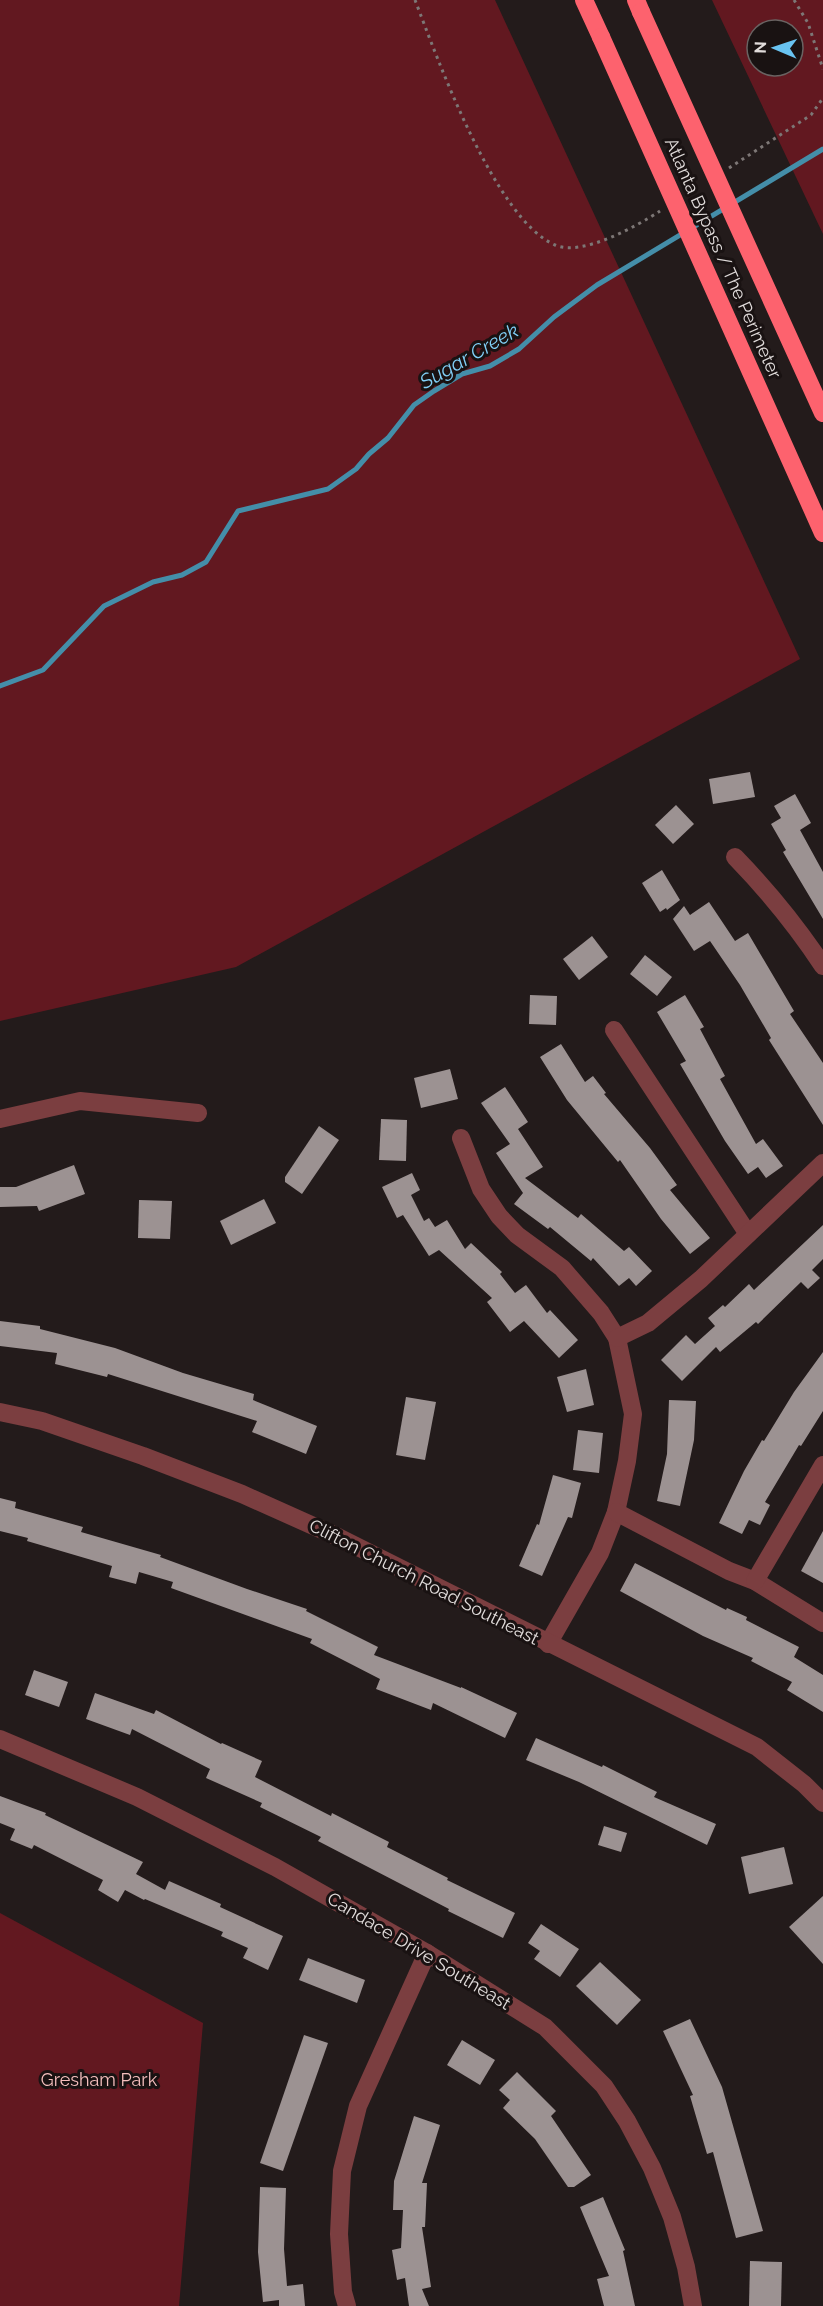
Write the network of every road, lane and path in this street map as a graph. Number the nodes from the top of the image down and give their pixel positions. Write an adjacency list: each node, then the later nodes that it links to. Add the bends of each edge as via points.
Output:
1 (414, 0): 10 (path, via 463,119 498,185 518,215 537,233 556,246 582,247 631,228)
2 (584, 0): 12 (highway, Atlanta Bypass / The Perimeter, bridge)
3 (794, 0): 5 (path, via 808,23)
4 (638, 6): 11 (highway, Atlanta Bypass / The Perimeter, bridge)
5 (823, 69)
6 (823, 98): 7 (path, via 811,115)
7 (728, 169)
8 (708, 181): 9 (path)
9 (688, 193)
10 (669, 206)
11 (823, 413)
12 (823, 533)
13 (735, 857): 14 (street, via 771,894)
14 (823, 966)
15 (614, 1030): 20 (street)
16 (198, 1113): 17 (street, via 80,1101)
17 (0, 1119)
18 (461, 1138): 21 (street, via 481,1189 499,1216 562,1268)
19 (823, 1163): 20 (street)
20 (748, 1234): 21 (street, via 648,1323)
21 (617, 1338): 24 (street, via 633,1414)
22 (0, 1412): 27 (street, Clifton Church Road Southeast, via 42,1421 242,1494 338,1537)
23 (823, 1466): 25 (street)
24 (616, 1512): 25 (street); 27 (street, via 600,1552)
25 (755, 1581): 26 (street)
26 (823, 1623)
27 (548, 1644): 29 (street, Clifton Church Road Southeast, via 757,1747)
28 (0, 1739): 30 (street, Candace Drive Southeast, via 137,1797)
29 (823, 1803)
30 (427, 1953): 31 (street, via 358,2106 342,2171 339,2234); 32 (street, Candace Drive Southeast, via 545,2027 604,2086 652,2168 672,2217)
31 (347, 2306)
32 (693, 2306)

